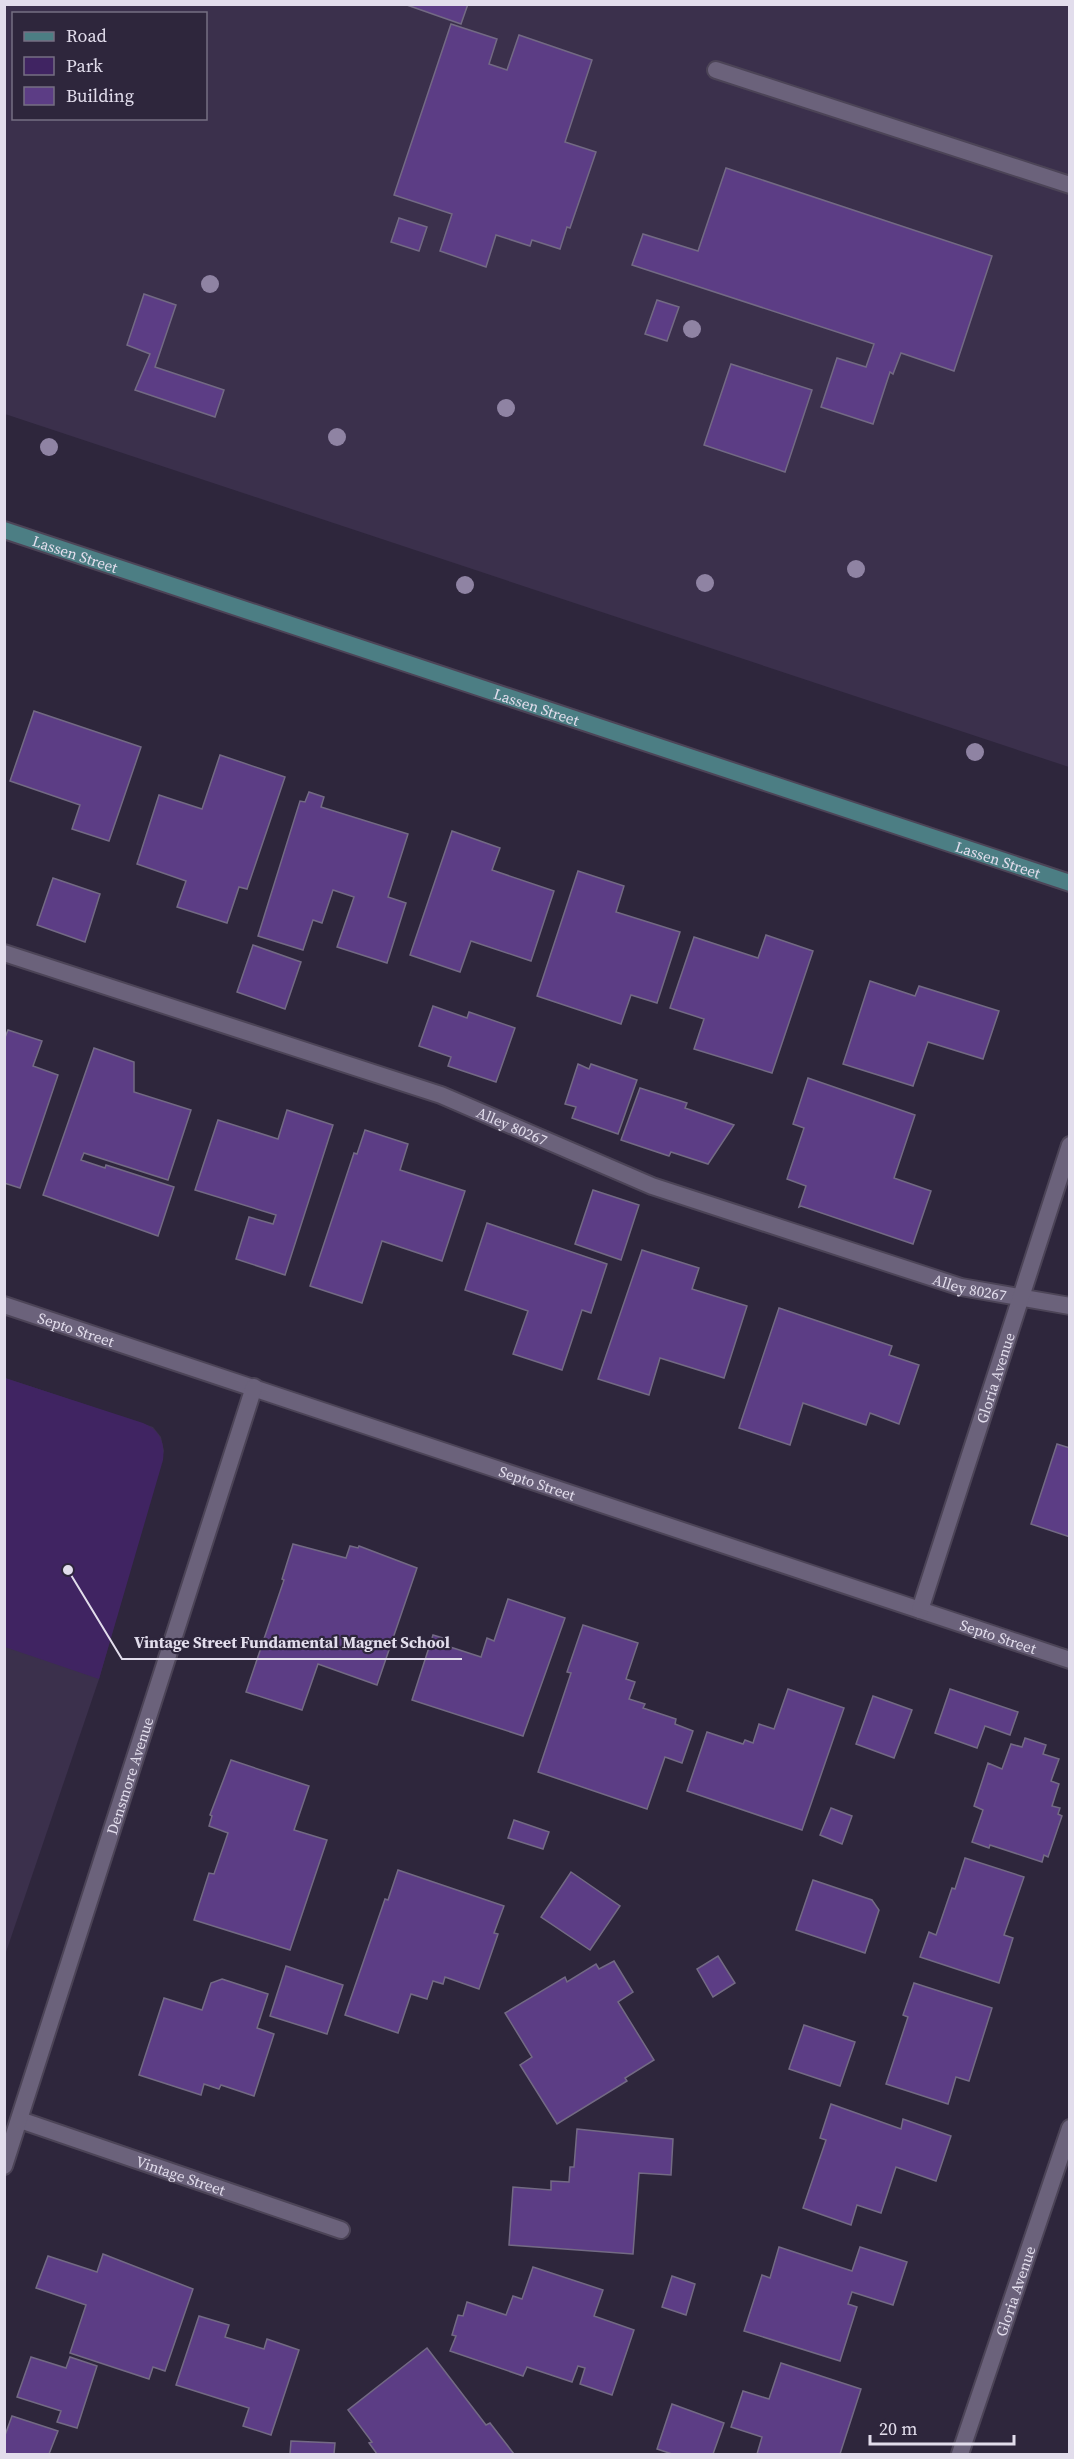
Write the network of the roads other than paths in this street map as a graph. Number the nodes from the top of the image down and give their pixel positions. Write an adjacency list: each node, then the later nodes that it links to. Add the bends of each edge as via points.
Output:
1 (717, 70): 2 (street)
2 (1070, 185)
3 (4, 530): 4 (main road, Lassen Street)
4 (1070, 883)
5 (4, 953): 7 (street, Alley 80267, via 441,1095 652,1186 961,1287)
6 (1070, 1145): 7 (street, Gloria Avenue)
7 (1021, 1296): 9 (street, Alley 80267); 11 (street, Gloria Avenue)
8 (4, 1305): 10 (street, Septo Street)
9 (1070, 1306)
10 (254, 1388): 11 (street, Septo Street); 13 (street, Densmore Avenue)
11 (920, 1610): 12 (street, Septo Street)
12 (1070, 1660)
13 (20, 2120): 15 (street, Densmore Avenue); 16 (street, Vintage Street)
14 (1070, 2128): 17 (street, Gloria Avenue)
15 (4, 2166)
16 (341, 2230)
17 (960, 2454)

